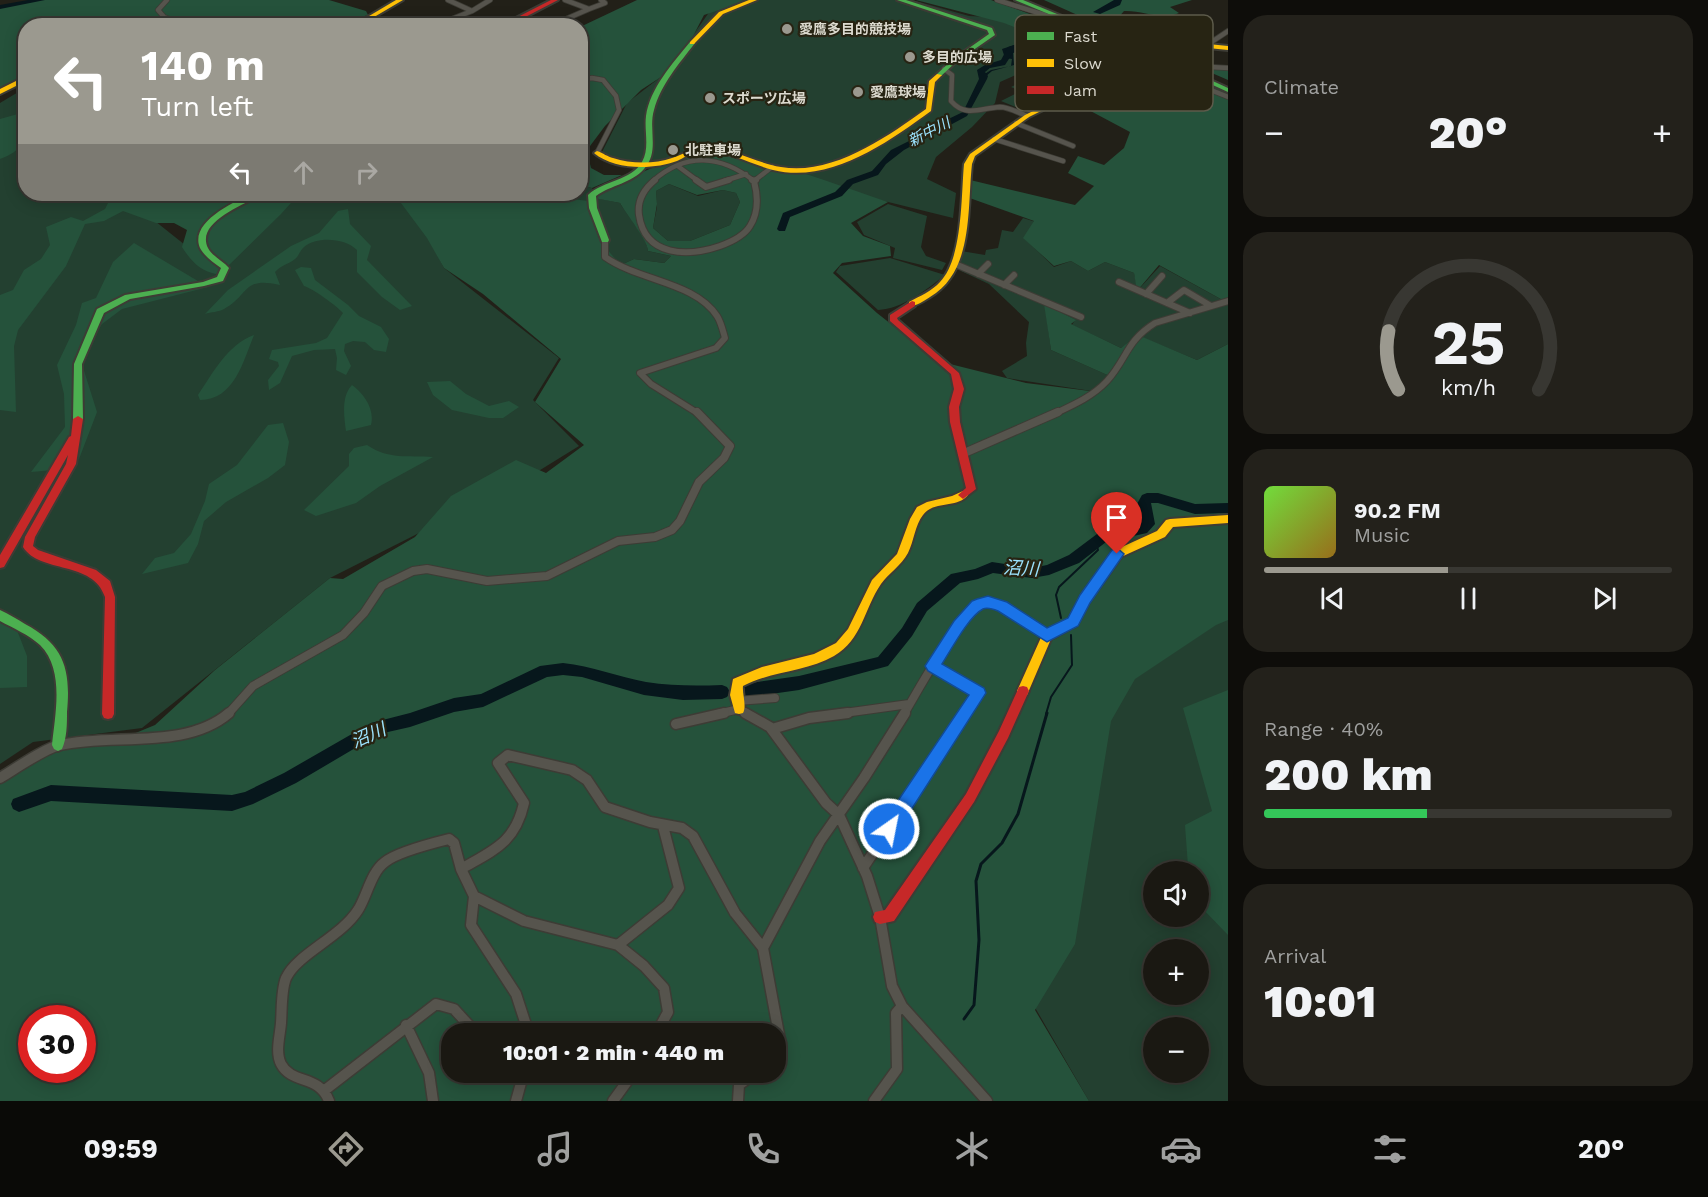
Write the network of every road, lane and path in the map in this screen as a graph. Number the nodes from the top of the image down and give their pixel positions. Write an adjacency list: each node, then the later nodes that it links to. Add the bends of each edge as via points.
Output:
1 (167, 0): 18 (street, via 158,10)
2 (400, 0): 19 (main road)
3 (448, 0): 14 (street)
4 (490, 0): 14 (street)
5 (555, 0): 21 (main road)
6 (566, 0): 13 (street)
7 (600, 0): 13 (street, via 605,3)
8 (754, 0): 46 (main road, via 714,18 669,75 648,117 652,149)
9 (997, 0): 15 (street)
10 (1018, 0): 16 (main road)
11 (1032, 0): 17 (main road)
12 (911, 1): 29 (main road, via 985,26 992,32 989,39)
13 (589, 9): 22 (street)
14 (472, 11): 20 (street)
15 (1040, 15)
16 (1055, 15)
17 (1067, 15)
18 (167, 18)
19 (370, 18)
20 (454, 18)
21 (518, 18)
22 (568, 18)
23 (1228, 31): 24 (street)
24 (1213, 40)
25 (1213, 45): 26 (main road)
26 (1228, 48)
27 (1213, 67): 28 (street)
28 (1228, 68)
29 (944, 69): 40 (street, via 952,75 951,101 958,109 981,111 1002,107); 48 (main road, via 932,81 929,110 906,127 826,168 790,171)
30 (1213, 77): 34 (main road)
31 (588, 79): 44 (street, via 603,80 619,110)
32 (18, 82): 37 (main road)
33 (1213, 83): 35 (main road)
34 (1228, 83)
35 (1228, 90)
36 (1213, 91): 38 (street)
37 (0, 92)
38 (1228, 97)
39 (1037, 111): 40 (main road)
40 (1027, 116): 41 (main road)
41 (1016, 123): 42 (main road); 43 (street)
42 (994, 139): 45 (street); 53 (main road, via 972,155 968,164)
43 (1073, 146)
44 (597, 153): 46 (main road, via 610,161)
45 (1063, 161)
46 (646, 162): 48 (main road, via 669,161 694,150 724,150); 52 (main road, via 634,174 592,195)
47 (679, 167): 49 (street, via 709,160 730,164); 49 (street, via 706,187); 50 (street, via 667,171 641,192 638,210 644,234 675,253 721,245 747,230 755,215)
48 (772, 167): 50 (street)
49 (746, 174): 50 (street)
50 (754, 181)
51 (240, 201): 67 (main road, via 214,218 202,235 204,248 225,268 220,279 128,297 100,310 78,364)
52 (605, 240): 80 (street, via 606,256 613,264 695,295 715,312 724,328 725,338 716,348 640,373 651,384 694,409 730,446 724,458 699,482 672,530 655,537 618,541 561,571 538,578 487,581 427,569 413,571 382,586 343,635 253,686 217,723 185,735)
53 (955, 264): 55 (street); 68 (main road, via 944,283 893,317 955,373 959,389 954,406)
54 (988, 264): 55 (street)
55 (978, 274): 59 (street)
56 (1014, 275): 59 (street)
57 (1161, 276): 60 (street)
58 (1119, 282): 60 (street)
59 (1004, 285): 66 (street)
60 (1149, 295): 62 (street); 63 (street)
61 (1228, 301): 64 (street)
62 (1167, 303): 64 (street, via 1184,290); 65 (street)
63 (1147, 306)
64 (1211, 306): 65 (street)
65 (1190, 313): 68 (street, via 1155,323 1138,335 1107,381 1081,402)
66 (1082, 317)
67 (76, 432): 70 (main road); 77 (main road, via 71,464 28,547 34,553 92,573 106,584 110,597)
68 (962, 454): 76 (main road, via 971,489 958,500 920,511 899,559 875,583 856,628 831,652 750,674 738,683)
69 (1228, 519): 72 (main road, via 1170,523 1161,534 1117,554 1073,622)
70 (0, 564)
71 (0, 615): 80 (main road, via 46,645 59,669)
72 (1047, 636): 73 (street, via 1002,606 988,602 977,605 959,625); 87 (main road, via 1004,734 970,798 889,916)
73 (933, 666): 75 (street); 85 (street, via 979,693)
74 (775, 698): 76 (street)
75 (909, 704): 79 (street, via 808,718); 82 (street)
76 (738, 705): 78 (street); 79 (street)
77 (108, 714)
78 (676, 724)
79 (772, 729): 82 (street)
80 (58, 745): 81 (street)
81 (0, 778)
82 (839, 815): 85 (street); 89 (street, via 820,841)
83 (663, 825): 84 (street, via 604,807 586,779 576,772 508,755 498,763 524,803 520,822 504,844); 88 (street, via 680,888 669,905); 89 (street, via 691,831 735,913)
84 (461, 868): 86 (street); 99 (street, via 454,843 449,839 384,862 359,909 343,929 292,968 285,980 278,1051 281,1064 290,1074 313,1082)
85 (863, 868): 87 (street)
86 (474, 896): 88 (street, via 524,921); 92 (street, via 471,925 516,994)
87 (880, 917): 90 (street, via 892,986)
88 (618, 945): 93 (street, via 664,988 668,1012)
89 (763, 948): 94 (street)
90 (902, 1006): 104 (street, via 896,1013 897,1069); 105 (street)
91 (467, 1023): 95 (street, via 454,1009 436,1004)
92 (525, 1023)
93 (662, 1023)
94 (777, 1023)
95 (406, 1025): 99 (street); 100 (street, via 425,1065)
96 (521, 1083): 101 (street)
97 (626, 1083): 102 (street)
98 (742, 1083): 103 (street)
99 (327, 1096)
100 (434, 1101)
101 (516, 1101)
102 (613, 1101)
103 (738, 1101)
104 (874, 1101)
105 (987, 1101)

